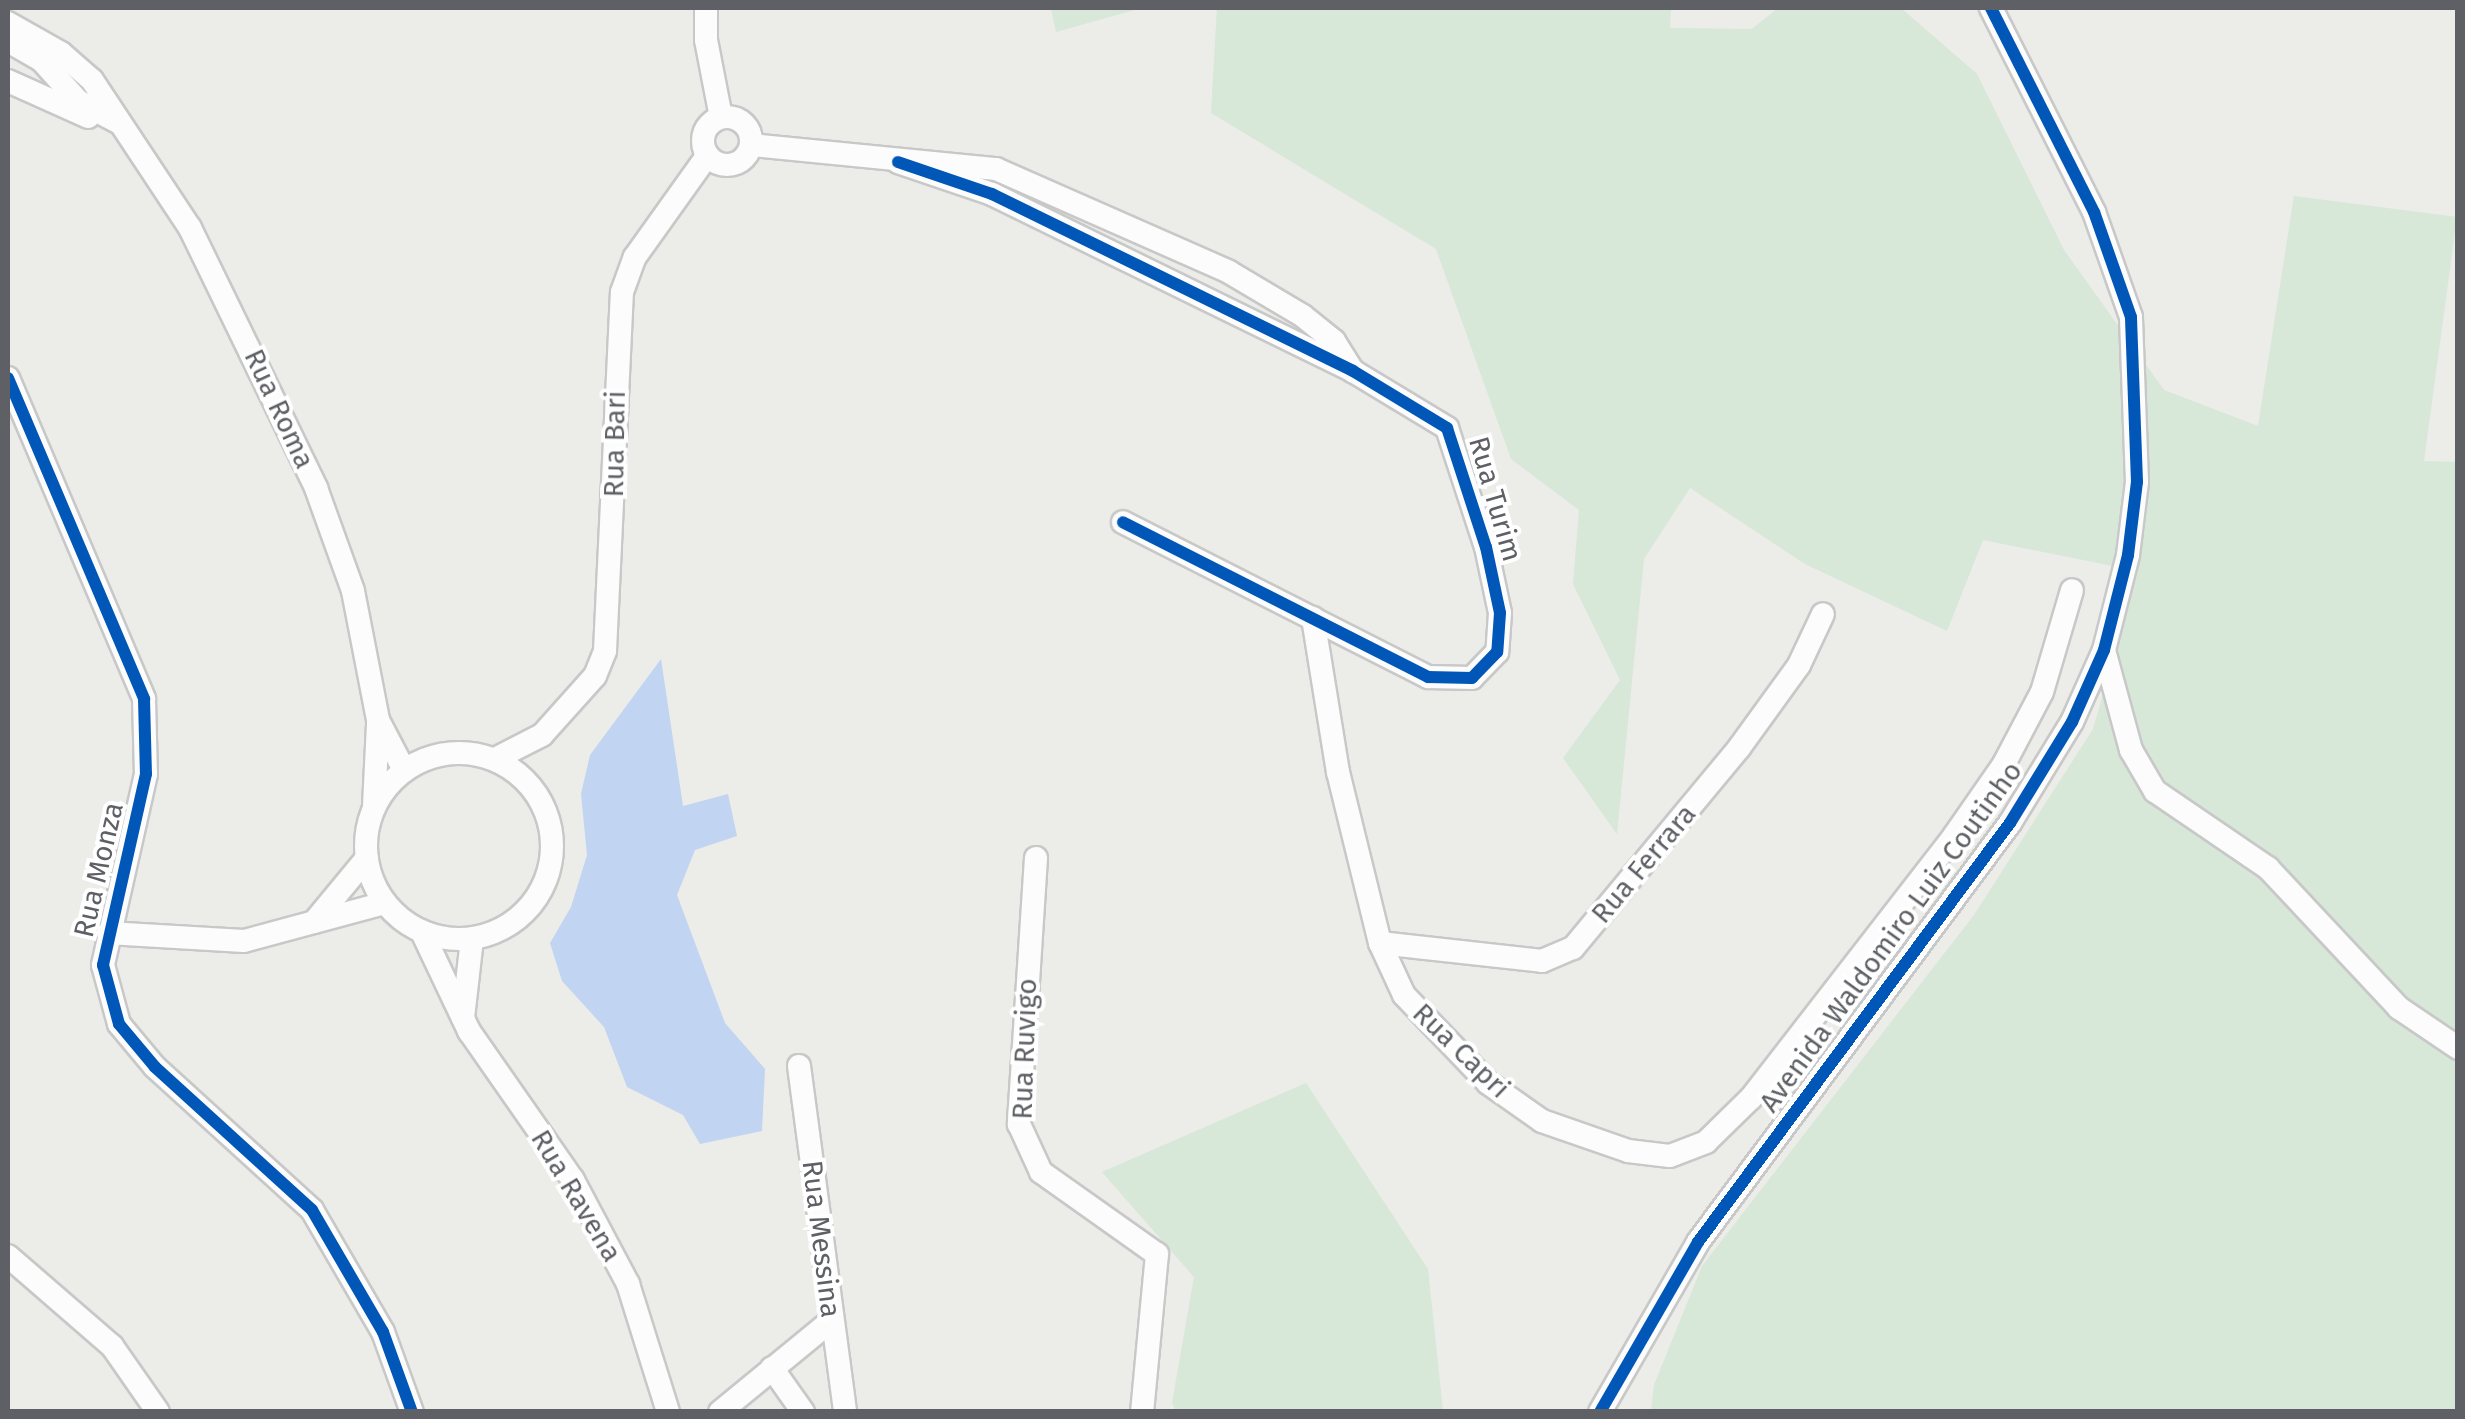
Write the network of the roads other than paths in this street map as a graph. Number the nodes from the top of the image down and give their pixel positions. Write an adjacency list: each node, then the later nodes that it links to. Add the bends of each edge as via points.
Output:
1 (706, 8): 8 (street)
2 (1991, 8): 19 (street, Avenida Waldomiro Luiz Coutinho, via 2094,212 2131,317 2137,482 2128,555)
3 (8, 23): 9 (street, Rua Roma, via 76,65)
4 (8, 41): 7 (street, Rua Roma, via 42,61)
5 (8, 66): 7 (street)
6 (8, 81): 9 (street)
7 (78, 101): 9 (street, Rua Roma)
8 (721, 117): 10 (street, via 744,123); 11 (street, via 704,132)
9 (120, 124): 20 (street, Rua Roma, via 190,228 316,488 353,591)
10 (751, 145): 11 (street, via 744,160 728,166); 12 (street, Rua Turim)
11 (707, 156): 21 (street, Rua Bari, via 627,271 618,323 605,650 595,676)
12 (898, 162): 13 (street, Rua Turim, via 992,194); 13 (street, Rua Turim, via 996,169 1135,225 1303,316 1334,341)
13 (1353, 371): 18 (street, Rua Turim, via 1448,428 1486,547 1501,635 1488,665 1452,681 1428,677)
14 (8, 378): 31 (street, Rua Monza, via 144,699 146,774)
15 (1124, 522): 18 (street, Rua Turim)
16 (2072, 590): 33 (street, Rua Capri, via 2042,692 2004,764 1751,1098 1689,1151 1628,1151 1573,1134 1518,1105 1404,995)
17 (1823, 614): 33 (street, Rua Ferrara, via 1798,665 1739,748 1573,948 1542,962)
18 (1313, 618): 33 (street, Rua Capri, via 1338,772)
19 (2104, 650): 35 (street, via 2131,750 2155,791 2268,868 2399,1008); 48 (street, Avenida Waldomiro Luiz Coutinho, via 2072,722 2010,823 1698,1242)
20 (378, 720): 23 (street, Rua Roma); 25 (street, Rua Roma)
21 (542, 735): 22 (street, Rua Bari); 24 (street, Rua Bari)
22 (495, 759): 23 (street, via 448,752); 24 (street)
23 (404, 770): 25 (street)
24 (526, 779): 32 (street, via 548,815 550,869 521,916)
25 (374, 808): 26 (street)
26 (366, 858): 28 (street); 29 (street)
27 (1036, 858): 47 (street, Rua Ruvigo, via 1019,1124 1041,1172 1157,1254)
28 (385, 903): 29 (street); 30 (street)
29 (314, 922): 31 (street, via 244,941)
30 (422, 932): 32 (street); 34 (street, Rua Ravena)
31 (108, 934): 43 (street, Rua Monza, via 103,965 119,1024 155,1067 312,1210 375,1315)
32 (472, 939): 34 (street)
33 (1380, 943)
34 (463, 1018): 40 (street, Rua Ravena, via 573,1180 628,1284)
35 (2458, 1048)
36 (799, 1066): 38 (street, Rua Messina)
37 (8, 1256): 42 (street, via 112,1346)
38 (832, 1320): 39 (street); 46 (street, Rua Messina)
39 (772, 1368): 41 (street); 45 (street)
40 (658, 1400): 44 (street, Rua Ravena)
41 (721, 1411)
42 (158, 1412)
43 (412, 1412)
44 (668, 1412)
45 (803, 1412)
46 (845, 1412)
47 (1142, 1412)
48 (1600, 1412)

